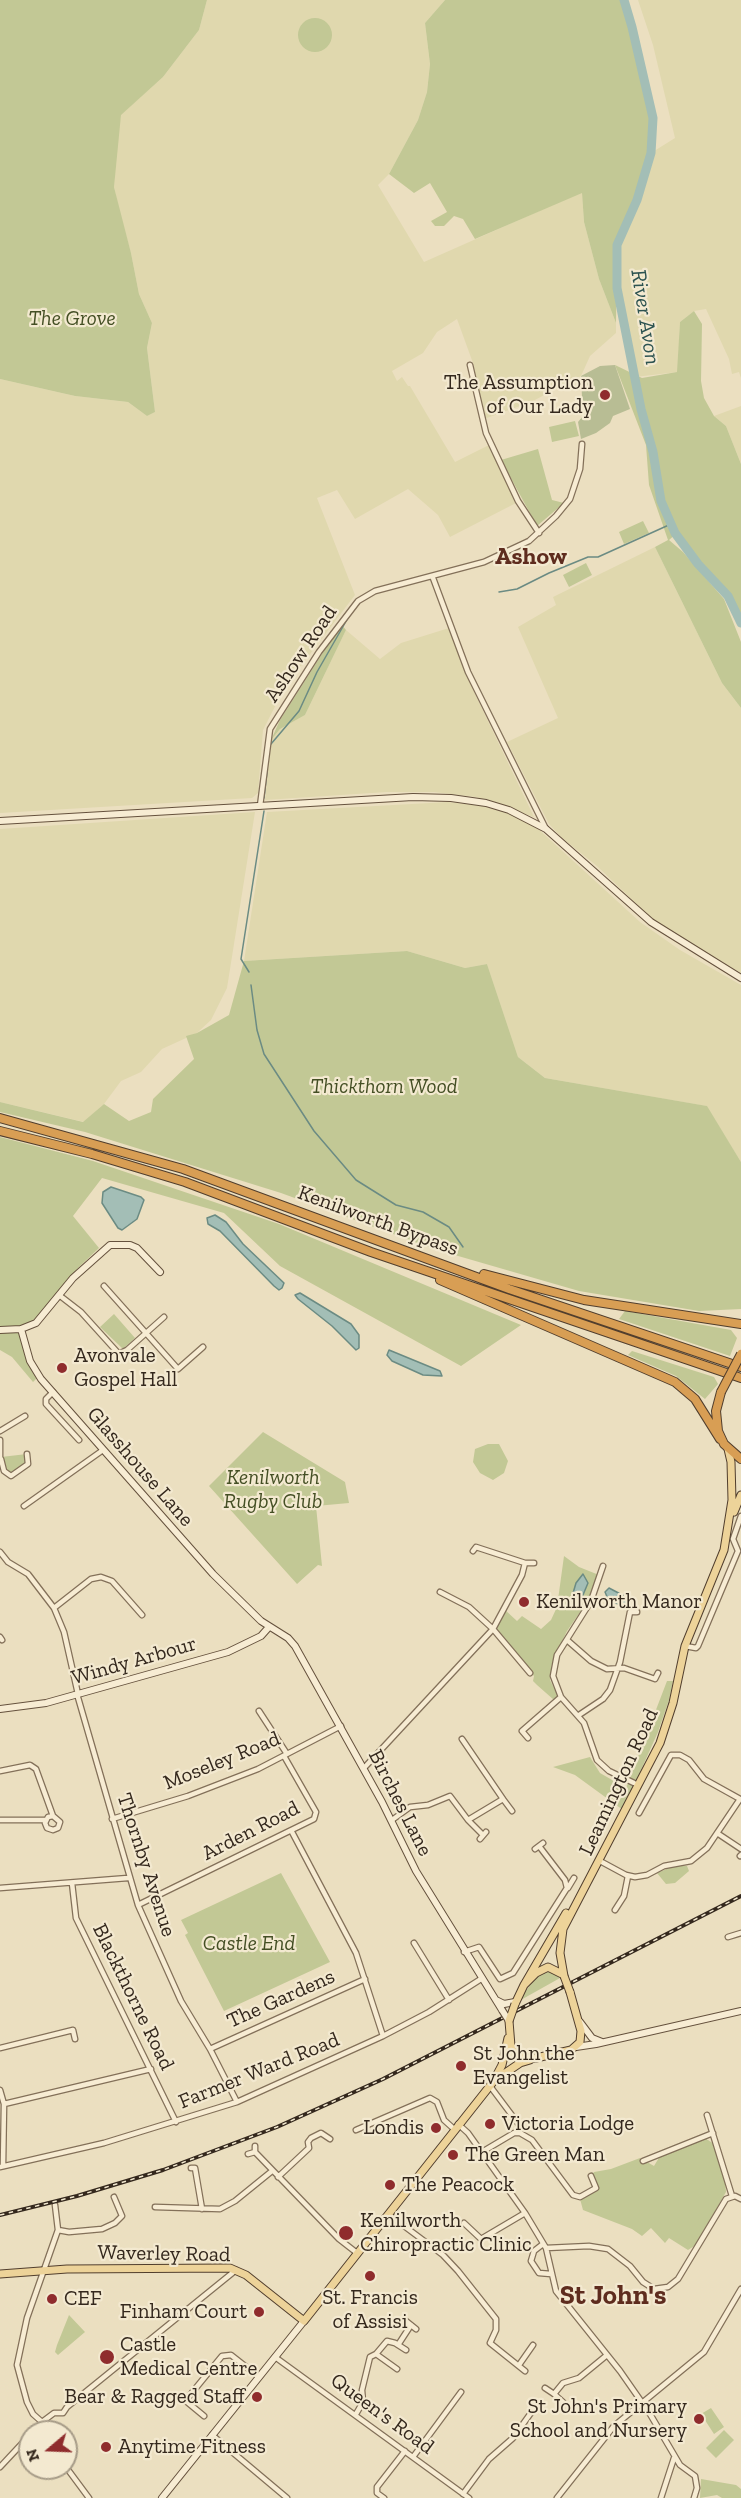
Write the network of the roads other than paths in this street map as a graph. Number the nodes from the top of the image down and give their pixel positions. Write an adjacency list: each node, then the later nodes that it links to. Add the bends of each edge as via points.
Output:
1 (470, 365): 3 (street, via 486,433)
2 (582, 444): 3 (street, Ashow Road, via 580,469 570,499)
3 (538, 533): 4 (street, Ashow Road, via 500,556)
4 (433, 578): 5 (street, Ashow Road, via 364,595 340,622 270,729); 7 (street, via 468,672)
5 (260, 806): 6 (street); 7 (street, via 451,798 509,810)
6 (0, 821)
7 (546, 829): 8 (street, via 651,922)
8 (741, 978)
9 (0, 1118): 11 (highway, Kenilworth Bypass, via 183,1168)
10 (0, 1131): 12 (highway, Kenilworth Bypass, via 185,1182)
11 (431, 1260): 17 (highway, via 584,1300); 23 (highway, Kenilworth Bypass)
12 (402, 1262): 24 (highway, Kenilworth Bypass); 28 (highway, via 675,1382 695,1400)
13 (160, 1272): 15 (street, via 137,1248 110,1245)
14 (104, 1287): 20 (street)
15 (60, 1295): 18 (street, via 39,1321); 20 (street, via 81,1311 119,1354)
16 (164, 1317): 20 (street)
17 (741, 1324)
18 (21, 1329): 19 (street); 25 (street, Glasshouse Lane, via 32,1366)
19 (0, 1330)
20 (145, 1334): 21 (street, via 178,1368)
21 (204, 1347)
22 (741, 1354): 28 (highway, bridge, via 721,1392 715,1416)
23 (741, 1367)
24 (741, 1378)
25 (53, 1392): 30 (street, via 46,1404); 32 (street, Glasshouse Lane)
26 (25, 1416): 27 (street)
27 (0, 1431)
28 (720, 1439): 31 (highway)
29 (0, 1440): 34 (street)
30 (79, 1440)
31 (728, 1449): 35 (highway); 41 (main road, Leamington Road, via 732,1475)
32 (103, 1450): 39 (street); 53 (street, Glasshouse Lane, via 213,1574)
33 (27, 1454): 36 (street)
34 (0, 1459): 36 (street, via 4,1471 11,1476)
35 (741, 1459)
36 (28, 1464): 37 (street)
37 (36, 1466)
38 (741, 1495): 41 (main road, Leamington Road)
39 (24, 1506)
40 (741, 1516): 48 (street, via 734,1537 738,1551)
41 (730, 1522): 44 (main road, Leamington Road)
42 (475, 1546): 45 (street)
43 (0, 1552): 50 (street, Thornby Avenue, via 28,1574)
44 (720, 1561): 48 (street); 56 (main road, Leamington Road)
45 (525, 1563): 46 (street); 54 (street)
46 (534, 1563)
47 (603, 1566): 55 (street, via 591,1601)
48 (732, 1566): 56 (street, via 698,1646)
49 (440, 1592): 54 (street, via 469,1607)
50 (54, 1608): 52 (street, via 91,1578 100,1577 112,1581); 60 (street, Thornby Avenue, via 64,1632)
51 (637, 1612): 57 (street, via 627,1611)
52 (142, 1615)
53 (269, 1627): 60 (street, Windy Arbour, via 261,1636 228,1652); 66 (street, Birches Lane, via 295,1646)
54 (493, 1629): 59 (street); 71 (street)
55 (567, 1640): 57 (street, via 591,1661); 61 (street, via 554,1665 553,1676)
56 (685, 1646): 73 (main road, Leamington Road, via 669,1718)
57 (618, 1670): 58 (street, via 632,1670 654,1681); 64 (street, via 603,1699)
58 (658, 1672)
59 (530, 1673)
60 (77, 1694): 62 (street, Windy Arbour); 81 (street, Thornby Avenue)
61 (561, 1697): 64 (street); 67 (street)
62 (0, 1709)
63 (259, 1711): 70 (street)
64 (579, 1715): 74 (street, via 602,1766)
65 (517, 1725): 67 (street)
66 (341, 1726): 70 (street, Moseley Road); 71 (street, Birches Lane)
67 (522, 1731): 68 (street)
68 (528, 1738)
69 (462, 1739): 77 (street)
70 (285, 1755): 81 (street, Moseley Road, via 188,1796); 86 (street, Arden Road, via 316,1816)
71 (364, 1768): 84 (street, Birches Lane)
72 (0, 1771): 80 (street, via 30,1765 36,1770)
73 (643, 1779): 74 (street); 75 (main road, Leamington Road)
74 (634, 1783): 75 (street)
75 (636, 1792): 91 (main road, Leamington Road)
76 (741, 1798): 79 (street, via 706,1780 689,1760 673,1751); 87 (street)
77 (503, 1799): 78 (street); 85 (street)
78 (512, 1811)
79 (639, 1813)
80 (53, 1816): 83 (street); 83 (street, via 60,1822 56,1829 47,1828)
81 (112, 1819): 93 (street, Thornby Avenue)
82 (0, 1820): 83 (street)
83 (46, 1820)
84 (392, 1820): 85 (street, via 410,1807 449,1796); 105 (street, Birches Lane, via 416,1871)
85 (468, 1820): 88 (street)
86 (291, 1832): 99 (street, Arden Road); 107 (street, via 348,1936)
87 (717, 1833): 90 (street); 92 (street, via 694,1859 664,1866 644,1876)
88 (483, 1835)
89 (539, 1846): 97 (street, via 565,1880)
90 (741, 1849)
91 (600, 1861): 92 (street); 98 (main road, Leamington Road)
92 (628, 1876): 100 (street, via 622,1906)
93 (128, 1878): 95 (street); 99 (street, Thornby Avenue)
94 (574, 1878): 97 (street)
95 (72, 1883): 96 (street); 124 (street, Blackthorne Road, via 76,1918)
96 (0, 1888)
97 (567, 1890): 105 (street, via 511,1976 497,1976 479,1947)
98 (581, 1894): 106 (main road, Leamington Road, via 561,1938); 109 (main road, Leamington Road)
99 (138, 1905): 122 (street, Thornby Avenue, via 181,2001)
100 (615, 1910)
101 (736, 1925): 102 (street)
102 (740, 1933): 103 (street)
103 (728, 1937)
104 (414, 1943): 110 (street)
105 (464, 1952): 108 (street, Birches Lane)
106 (564, 1976): 109 (main road, via 558,1970 545,1968); 115 (main road, bridge)
107 (365, 1979): 116 (street); 122 (street, The Gardens)
108 (481, 1979): 110 (street, Farmer Ward Road); 111 (street, Birches Lane)
109 (524, 1985): 112 (main road)
110 (449, 2000): 116 (street, Farmer Ward Road)
111 (495, 2000): 112 (street); 114 (street, Birches Lane, bridge)
112 (515, 2003): 114 (main road, bridge)
113 (741, 2011): 119 (street)
114 (509, 2022): 118 (main road)
115 (580, 2022): 119 (street, via 592,2038); 120 (main road, via 581,2039)
116 (383, 2036): 127 (street, Farmer Ward Road)
117 (75, 2038): 121 (street, via 72,2029)
118 (508, 2038): 123 (main road, via 520,2056); 125 (main road, via 502,2065)
119 (608, 2041): 120 (street)
120 (576, 2047): 123 (main road)
121 (0, 2049)
122 (210, 2049): 127 (street, Thornby Avenue)
123 (537, 2058): 125 (main road, via 520,2063)
124 (151, 2069): 128 (street); 130 (street, Blackthorne Road)
125 (492, 2084): 131 (main road); 133 (street, via 520,2126)
126 (0, 2090): 128 (street)
127 (237, 2102): 130 (street, Farmer Ward Road)
128 (4, 2104): 141 (street)
129 (707, 2115): 134 (street)
130 (176, 2122): 141 (street, Farmer Ward Road)
131 (456, 2126): 132 (street, via 444,2120 437,2102 430,2098); 136 (street); 155 (main road)
132 (356, 2130)
133 (520, 2133): 136 (street); 146 (street, via 532,2140)
134 (713, 2133): 138 (street); 147 (street)
135 (330, 2139): 145 (street, via 321,2133 311,2138 309,2148)
136 (482, 2152): 154 (street)
137 (248, 2154): 143 (street, via 255,2149)
138 (654, 2157): 139 (street); 140 (street)
139 (643, 2161)
140 (656, 2165)
141 (2, 2167)
142 (191, 2168): 153 (street, via 195,2168)
143 (272, 2171): 145 (street); 153 (street, via 235,2201 220,2209)
144 (591, 2176): 146 (street, via 596,2188 580,2197)
145 (278, 2177): 159 (street)
146 (573, 2195): 150 (street)
147 (732, 2196): 149 (street); 158 (street, via 724,2202 678,2279 668,2287 654,2289 608,2249)
148 (114, 2197): 157 (street, via 122,2216 115,2223 102,2229)
149 (741, 2199)
150 (577, 2203)
151 (55, 2205): 157 (street)
152 (155, 2207): 153 (street)
153 (202, 2209)
154 (525, 2213): 156 (street, via 481,2239); 158 (street)
155 (388, 2214): 159 (main road); 175 (street, via 458,2271 496,2319 490,2343)
156 (464, 2223)
157 (58, 2230): 160 (street)
158 (544, 2246): 163 (street); 163 (street, via 534,2251 531,2261 539,2272)
159 (357, 2253): 165 (main road)
160 (42, 2270): 161 (main road, Waverley Road); 162 (main road, Waverley Road); 187 (street, via 17,2365 27,2402)
161 (236, 2270): 165 (main road, Waverley Road); 188 (street, via 63,2413 54,2413)
162 (4, 2274)
163 (551, 2274): 173 (street, via 556,2291)
164 (740, 2291): 183 (street, via 704,2352)
165 (304, 2320): 174 (street)
166 (406, 2321): 167 (street)
167 (411, 2325): 168 (street); 170 (street)
168 (416, 2329)
169 (533, 2344): 175 (street)
170 (398, 2345): 171 (street); 172 (street, via 385,2342)
171 (406, 2350)
172 (376, 2354): 176 (street); 185 (street, via 369,2360 363,2402)
173 (607, 2355): 181 (street, via 579,2378 563,2383); 183 (street)
174 (275, 2357): 178 (street); 185 (street, Queen's Road)
175 (519, 2365): 177 (street)
176 (397, 2369)
177 (525, 2371)
178 (259, 2377): 186 (street, via 231,2355 222,2356 183,2398); 189 (street)
179 (545, 2388): 181 (street)
180 (461, 2392): 193 (street)
181 (554, 2394): 182 (street)
182 (563, 2402)
183 (643, 2403): 192 (street); 204 (street, via 614,2426)
184 (533, 2410): 198 (street)
185 (356, 2414): 191 (street, Queen's Road)
186 (204, 2416)
187 (40, 2420)
188 (45, 2420)
189 (212, 2435): 199 (street); 201 (street)
190 (18, 2448): 194 (street)
191 (405, 2451): 193 (street, Queen's Road); 202 (street, via 377,2487 377,2493)
192 (674, 2455): 195 (street); 196 (street)
193 (413, 2457): 198 (street, Queen's Road)
194 (0, 2467)
195 (683, 2469): 196 (street); 206 (street, via 696,2478)
196 (671, 2470): 205 (street)
197 (76, 2480): 200 (street)
198 (463, 2494): 203 (street, Queen's Road)
199 (166, 2496)
200 (89, 2498)
201 (286, 2498)
202 (384, 2498)
203 (469, 2498)
204 (557, 2498)
205 (661, 2498)
206 (694, 2498)

